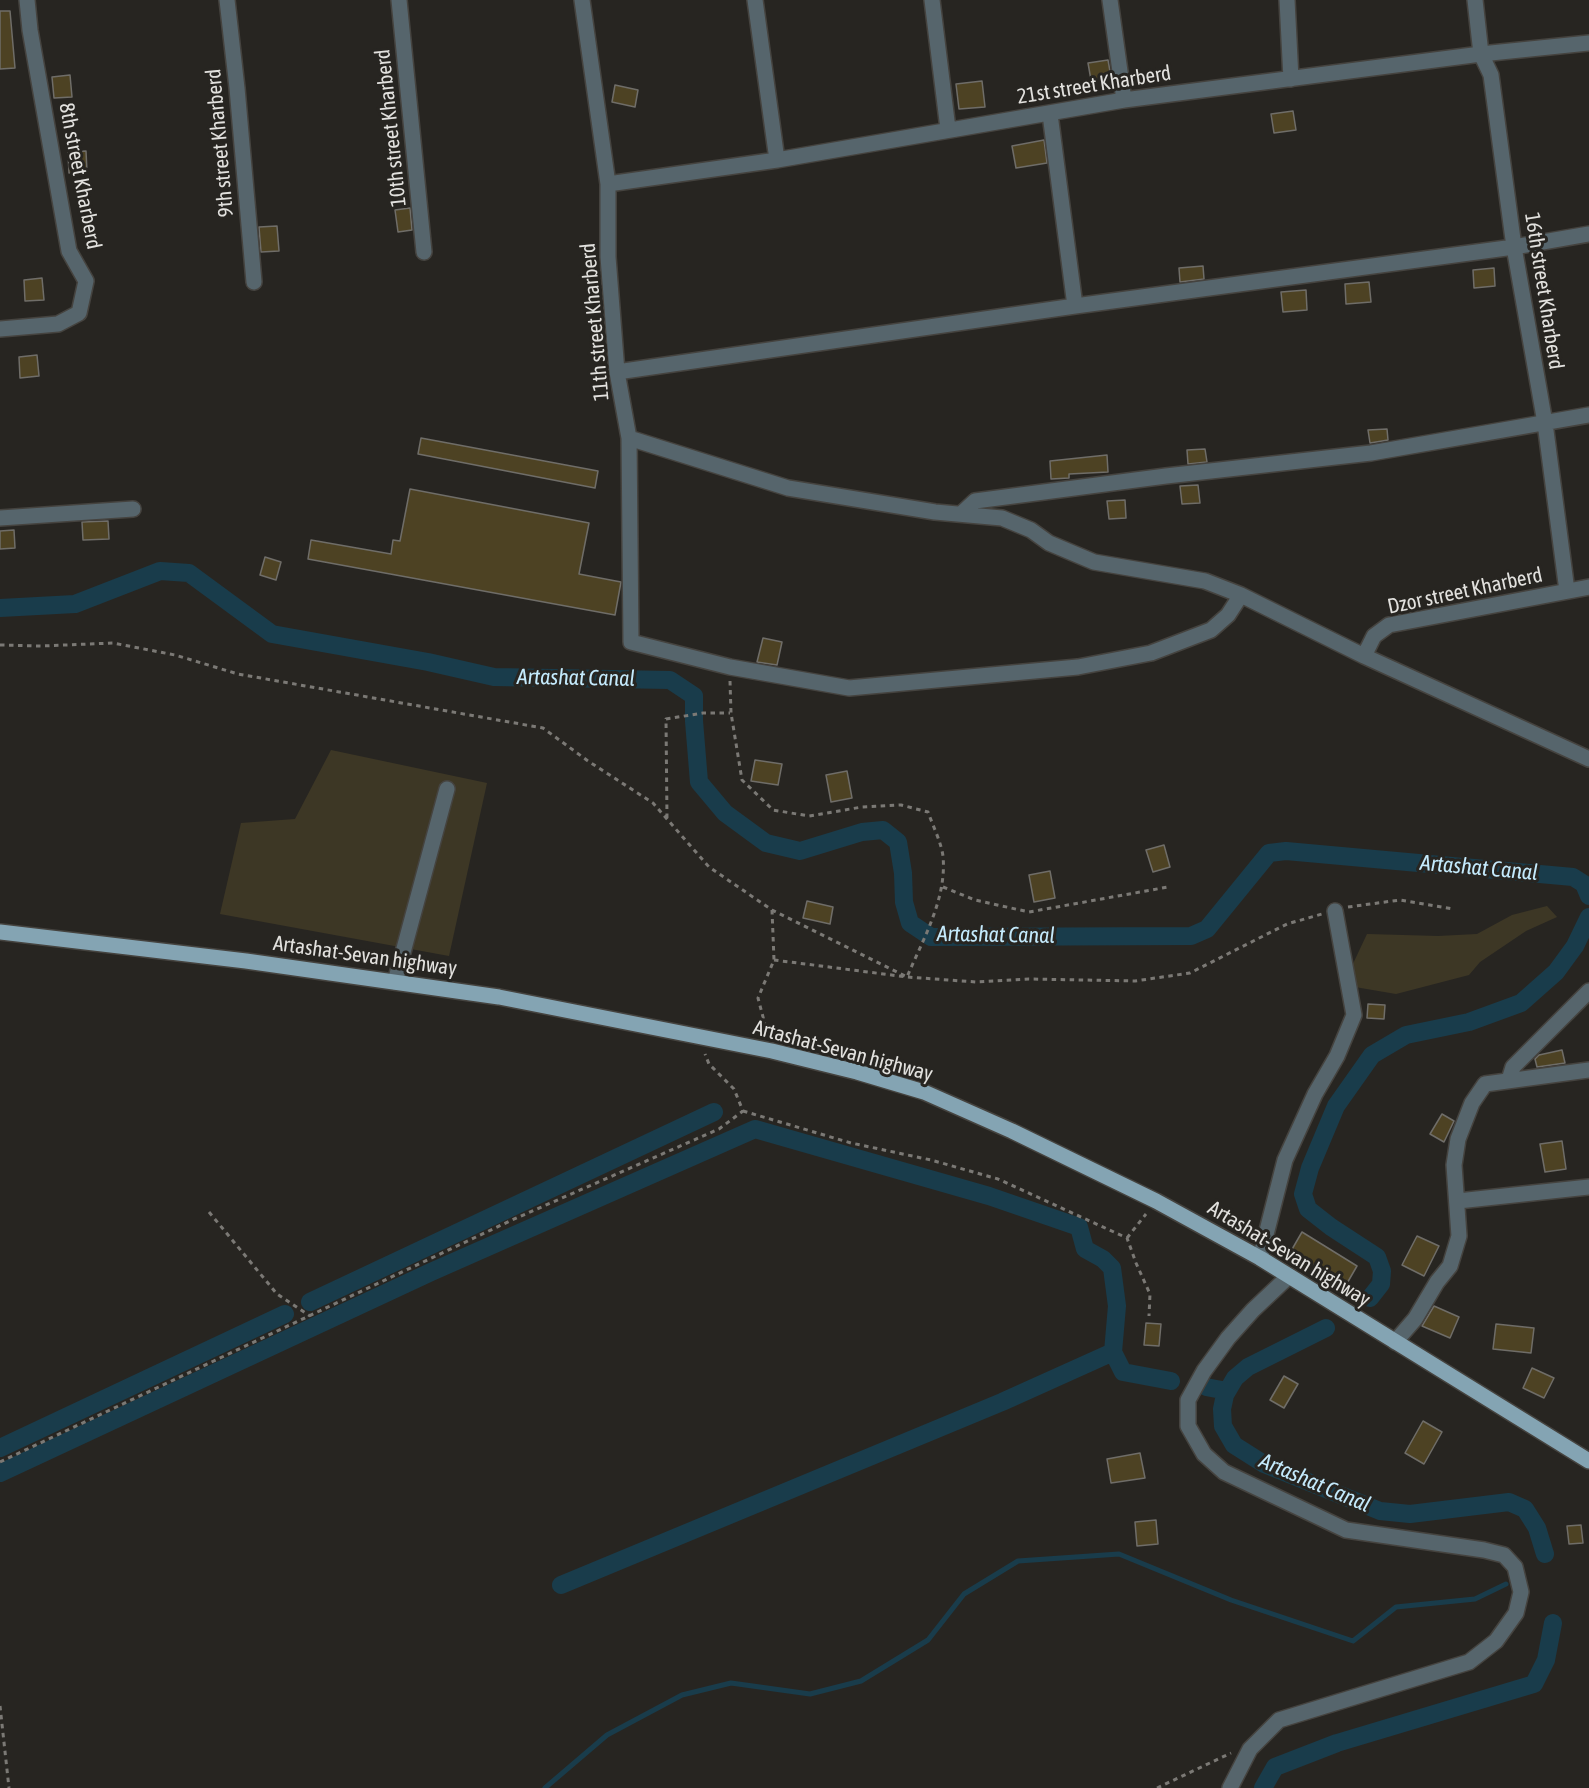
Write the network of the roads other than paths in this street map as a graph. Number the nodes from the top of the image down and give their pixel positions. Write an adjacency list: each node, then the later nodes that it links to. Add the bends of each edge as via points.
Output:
1 (27, 0): 23 (street, 8th street Kharberd, via 69,251 86,281 79,313 58,324)
2 (227, 0): 21 (street, 9th street Kharberd)
3 (399, 0): 20 (street, 10th street Kharberd)
4 (582, 0): 17 (street, 11th street Kharberd)
5 (755, 0): 16 (street)
6 (932, 0): 15 (street)
7 (1110, 0): 13 (street)
8 (1287, 0): 12 (street)
9 (1475, 0): 11 (street, 16th street Kharberd)
10 (1589, 44): 11 (street, 21st street Kharberd)
11 (1481, 54): 12 (street, 21st street Kharberd); 19 (street, 16th street Kharberd, via 1491,75)
12 (1291, 79): 13 (street, 21st street Kharberd)
13 (1124, 100): 14 (street, 21st street Kharberd)
14 (1050, 114): 15 (street, 21st street Kharberd); 22 (street)
15 (948, 129): 16 (street, 21st street Kharberd)
16 (777, 160): 17 (street, 21st street Kharberd)
17 (608, 184): 24 (street, 11th street Kharberd, via 608,257)
18 (1589, 234): 19 (street)
19 (1515, 248): 22 (street); 26 (street, 16th street Kharberd)
20 (424, 252)
21 (254, 282)
22 (1076, 306): 24 (street)
23 (0, 329)
24 (617, 372): 27 (street, 11th street Kharberd)
25 (1589, 416): 26 (street)
26 (1545, 423): 29 (street, via 1371,453 975,501); 32 (street, 16th street Kharberd)
27 (629, 438): 29 (street, via 788,488); 33 (street, 11th street Kharberd, via 631,642 730,667 849,688 1078,667 1151,653 1211,630 1228,615)
28 (132, 509): 30 (street)
29 (962, 513): 33 (street, via 1002,518 1094,562 1205,580)
30 (0, 518)
31 (1589, 587): 32 (street, Dzor street Kharberd)
32 (1568, 591): 34 (street, Dzor street Kharberd, via 1389,625 1374,636)
33 (1241, 595): 34 (street)
34 (1364, 656): 35 (street)
35 (1589, 759)
36 (447, 789): 39 (street)
37 (1335, 910): 45 (street, via 1354,1015 1285,1160)
38 (0, 932): 39 (main road, Artashat-Sevan highway)
39 (395, 982): 45 (main road, Artashat-Sevan highway, via 521,1001 772,1051 924,1092 1156,1201)
40 (1589, 991): 42 (street, via 1513,1066)
41 (1589, 1070): 42 (street)
42 (1509, 1080): 44 (street, via 1485,1084 1472,1103 1458,1139 1454,1165)
43 (1589, 1187): 44 (street)
44 (1458, 1201): 47 (street, via 1459,1236 1450,1266)
45 (1260, 1258): 46 (main road, Artashat-Sevan highway)
46 (1289, 1276): 47 (main road, Artashat-Sevan highway); 49 (street, via 1228,1338 1188,1400 1188,1426 1204,1454 1224,1472 1346,1530 1504,1555 1515,1567 1521,1592 1516,1612 1496,1641 1469,1662 1279,1720 1250,1749)
47 (1395, 1342): 48 (main road, Artashat-Sevan highway)
48 (1589, 1461)
49 (1230, 1788)

